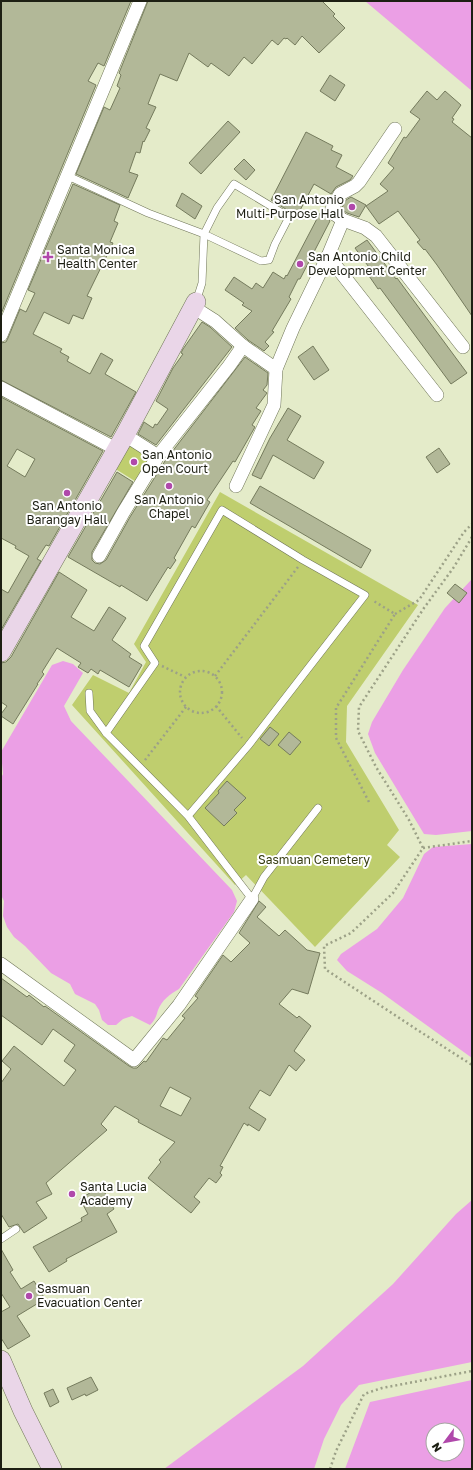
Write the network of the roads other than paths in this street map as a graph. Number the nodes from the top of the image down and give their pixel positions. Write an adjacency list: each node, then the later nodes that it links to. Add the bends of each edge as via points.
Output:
1 (140, 1): 3 (street)
2 (395, 129): 4 (street, via 359,182 340,194 332,209 333,213)
3 (68, 176): 5 (lane, via 148,213); 8 (street)
4 (343, 220): 6 (street); 10 (street, via 365,228 376,236)
5 (204, 234): 5 (lane, via 217,208 234,184 289,217 269,260 261,261); 7 (lane, via 202,283)
6 (328, 256): 11 (street); 13 (street)
7 (195, 305): 9 (street); 14 (street)
8 (1, 335)
9 (243, 346): 11 (street); 15 (street)
10 (463, 347)
11 (276, 369): 16 (street, via 274,404)
12 (1, 388): 14 (street)
13 (437, 395)
14 (121, 442): 15 (street); 18 (street)
15 (158, 456): 17 (street)
16 (236, 486)
17 (99, 556)
18 (1, 652)
19 (89, 693): 20 (lane, via 90,711)
20 (106, 733): 22 (lane); 22 (lane, via 154,663 144,646 222,510 365,595 248,746)
21 (318, 808): 23 (lane, via 264,877)
22 (188, 816): 23 (lane)
23 (252, 899): 24 (street, via 179,1005 134,1060)
24 (1, 964)
25 (16, 1229): 26 (lane)
26 (1, 1239)
27 (1, 1360): 28 (street)
28 (52, 1469)

